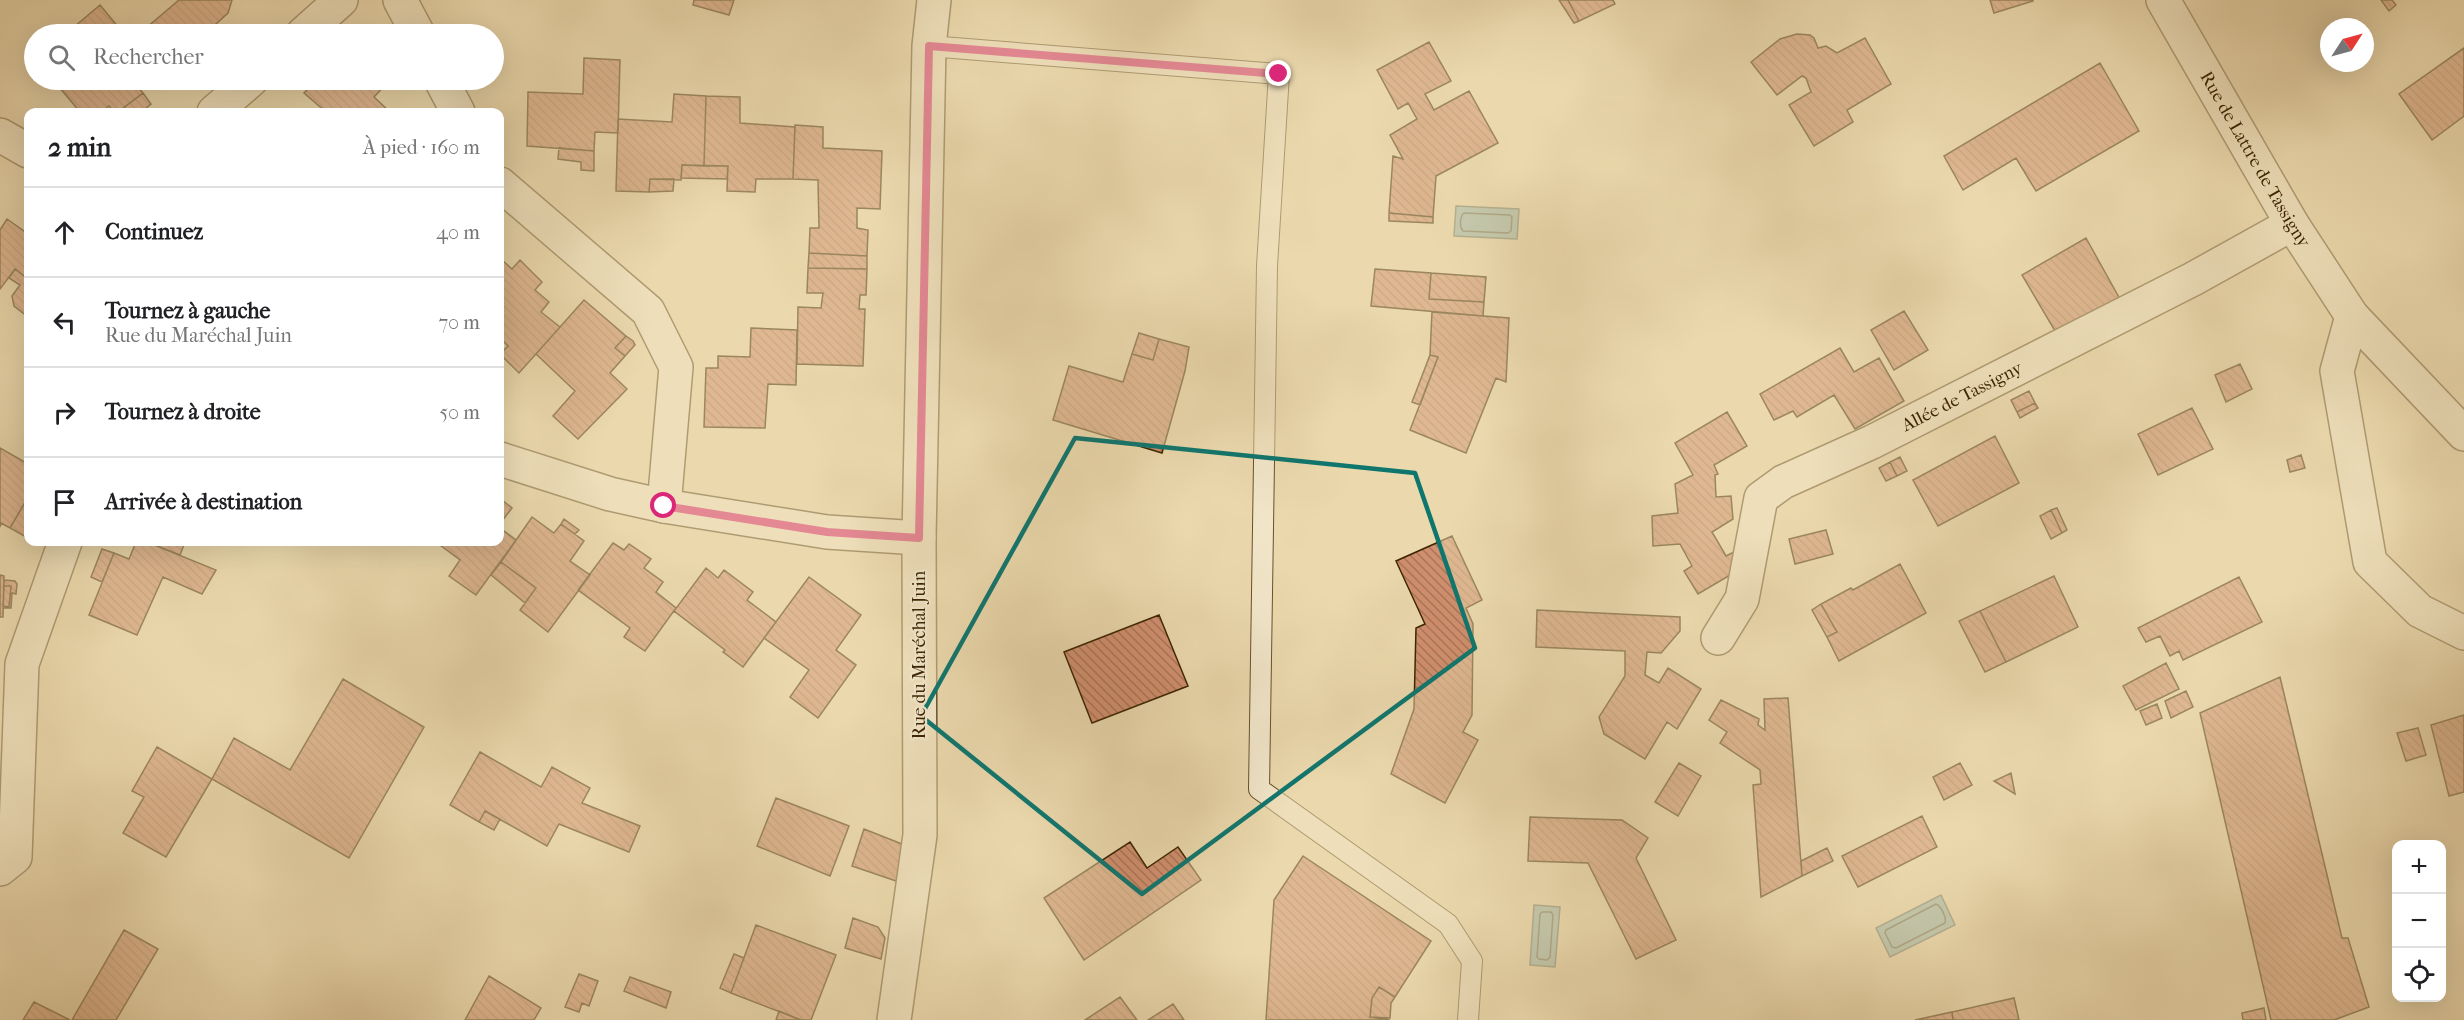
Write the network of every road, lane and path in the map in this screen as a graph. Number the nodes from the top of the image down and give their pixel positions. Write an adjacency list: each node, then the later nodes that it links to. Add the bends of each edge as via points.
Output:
1 (341, 0): 5 (street)
2 (400, 0): 6 (street)
3 (934, 0): 7 (street, Rue du Maréchal Juin)
4 (2163, 0): 15 (street, Rue de Lattre de Tassigny)
5 (314, 24)
6 (413, 24)
7 (929, 46): 20 (street, Rue du Maréchal Juin); 26 (lane, via 1279,74 1267,266 1259,789 1448,924 1472,960)
8 (239, 90): 10 (street)
9 (446, 90): 11 (street)
10 (219, 108)
11 (456, 108)
12 (0, 135): 13 (street)
13 (24, 150)
14 (504, 187): 19 (street, via 648,311 676,367)
15 (2292, 224): 16 (street, Rue de Lattre de Tassigny); 23 (street, Allée de Tassigny, via 2193,279 1872,442 1783,482 1761,498 1742,599)
16 (2352, 316): 17 (street, Rue de Lattre de Tassigny); 22 (street, via 2337,371 2370,562 2420,611)
17 (2464, 434)
18 (504, 460): 19 (street, via 610,494)
19 (664, 506): 20 (street, via 827,532)
20 (919, 538): 25 (street, Rue du Maréchal Juin, via 920,834)
21 (64, 546): 24 (street, via 22,664 15,857)
22 (2464, 633)
23 (1718, 638)
24 (0, 869)
25 (894, 1020)
26 (1468, 1020)

